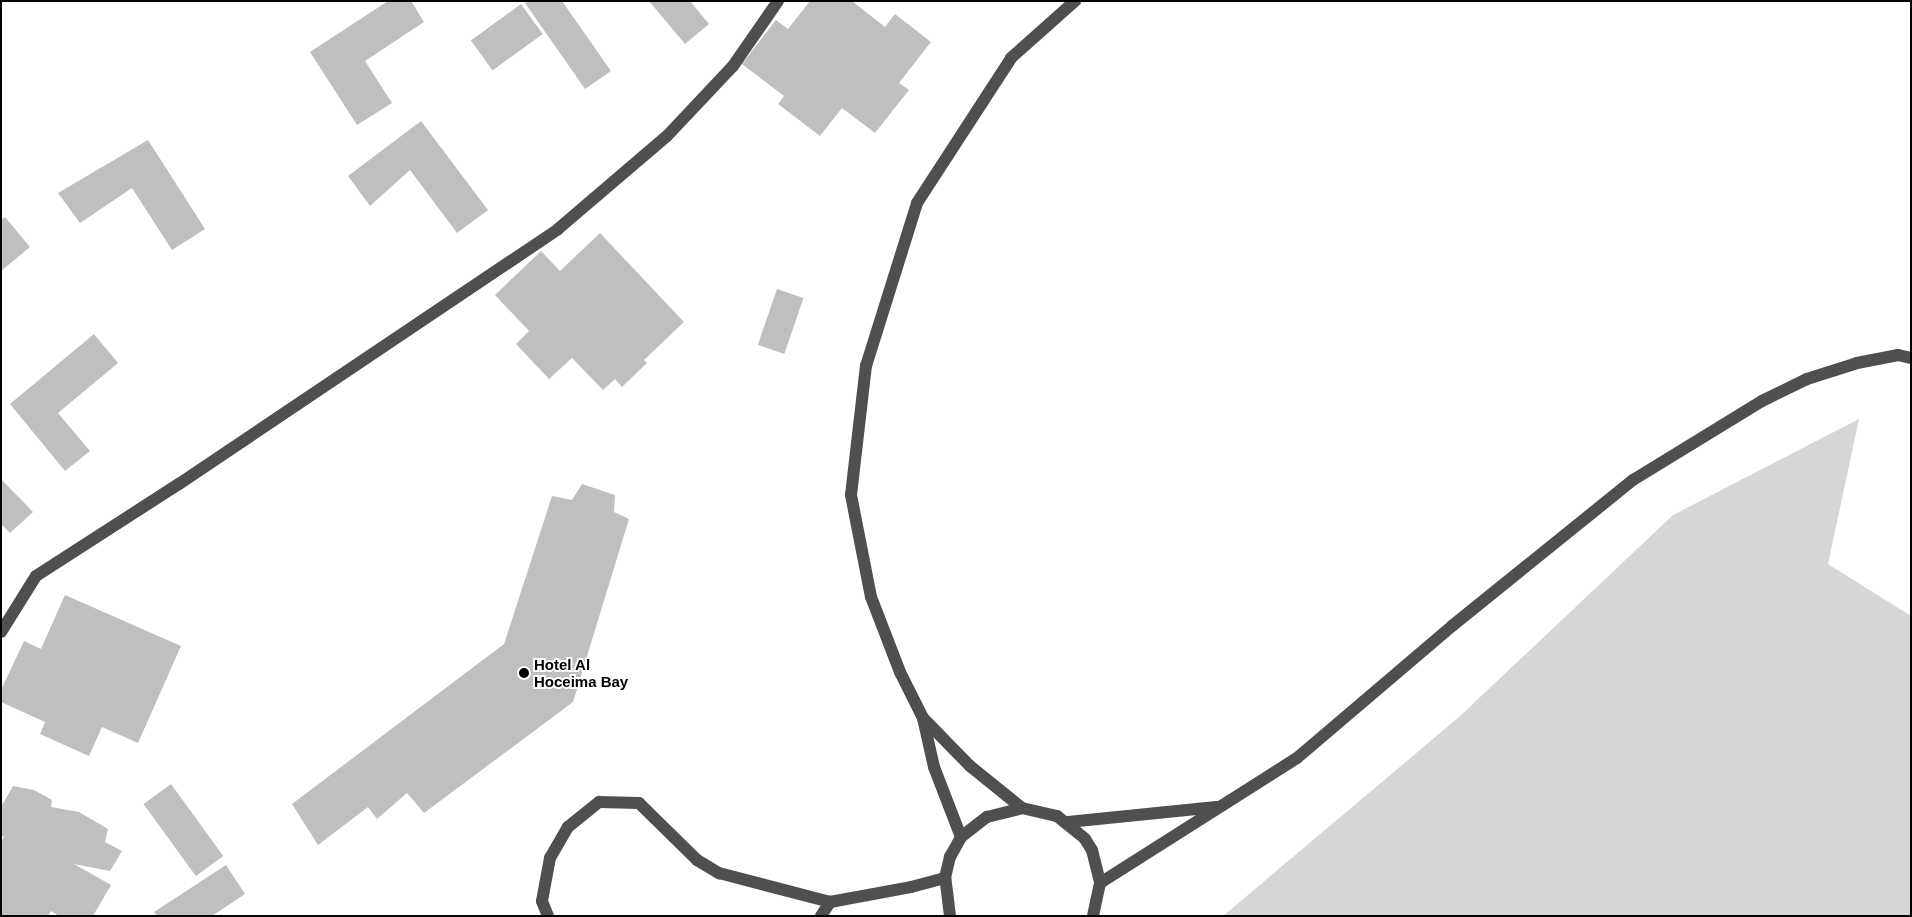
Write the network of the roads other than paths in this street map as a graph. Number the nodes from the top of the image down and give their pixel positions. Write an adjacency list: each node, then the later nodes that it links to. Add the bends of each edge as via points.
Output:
1 (778, 1): 4 (street, via 733,66 673,129 558,229 179,484 36,576)
2 (1075, 1): 5 (street, via 1011,58 917,203 866,366 851,495 871,597 900,672)
3 (1911, 358): 6 (street, via 1898,355 1857,363 1808,379 1762,401 1633,480 1452,626 1297,758)
4 (1, 632)
5 (923, 718): 7 (street, via 970,766); 9 (street, via 934,767)
6 (1223, 806): 8 (street); 11 (street)
7 (1022, 808): 8 (street, via 1046,812); 9 (street, via 987,817)
8 (1068, 822): 11 (street, via 1092,850)
9 (961, 837): 10 (street, via 950,857)
10 (945, 878): 12 (street, via 911,888); 13 (street)
11 (1100, 883): 16 (street)
12 (830, 902): 14 (street, via 719,873 697,860 639,803 598,802 568,827 550,858 542,901); 15 (street)
13 (949, 914)
14 (548, 916)
15 (821, 916)
16 (1093, 916)

